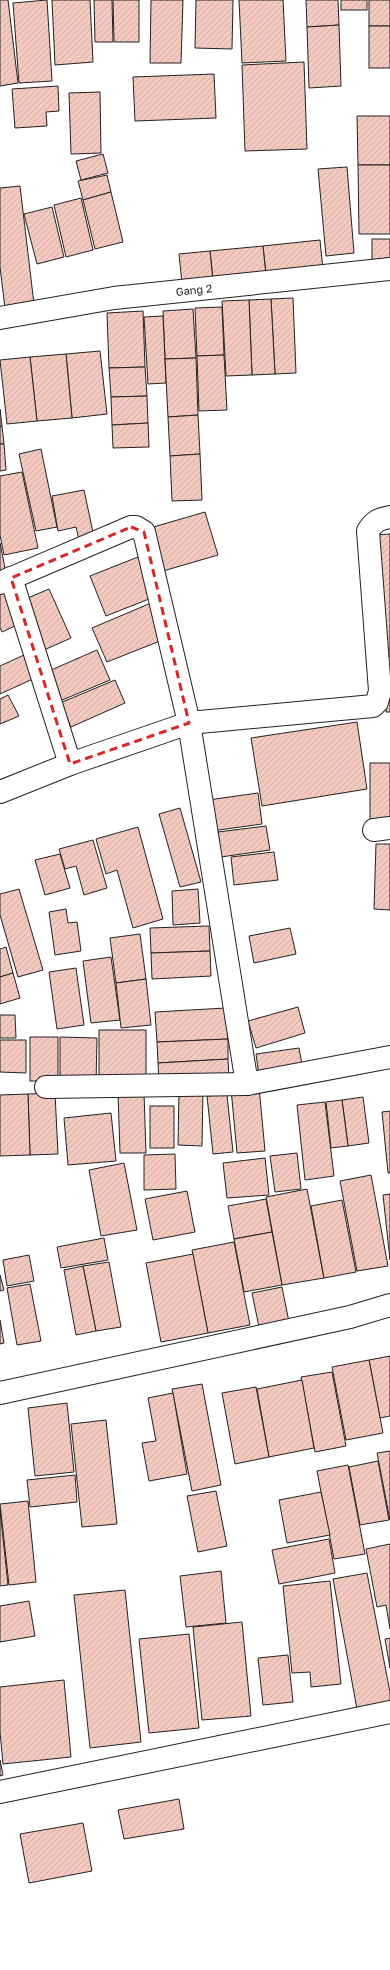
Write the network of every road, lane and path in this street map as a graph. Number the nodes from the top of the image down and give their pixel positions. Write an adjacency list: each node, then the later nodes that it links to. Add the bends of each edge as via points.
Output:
1 (390, 269): 2 (street, Gang 2, via 114,298)
2 (0, 318)
3 (390, 517): 5 (street, via 372,523 368,531 380,692 377,702 373,706)
4 (6, 581): 5 (street, via 131,527 141,529 144,532); 6 (street)
5 (189, 723): 6 (street); 9 (street)
6 (70, 764): 7 (street)
7 (0, 792)
8 (390, 1057): 9 (street)
9 (247, 1084): 10 (street)
10 (46, 1087)
11 (390, 1305): 12 (street, via 350,1317)
12 (0, 1393)
13 (390, 1712): 14 (street)
14 (0, 1792)

